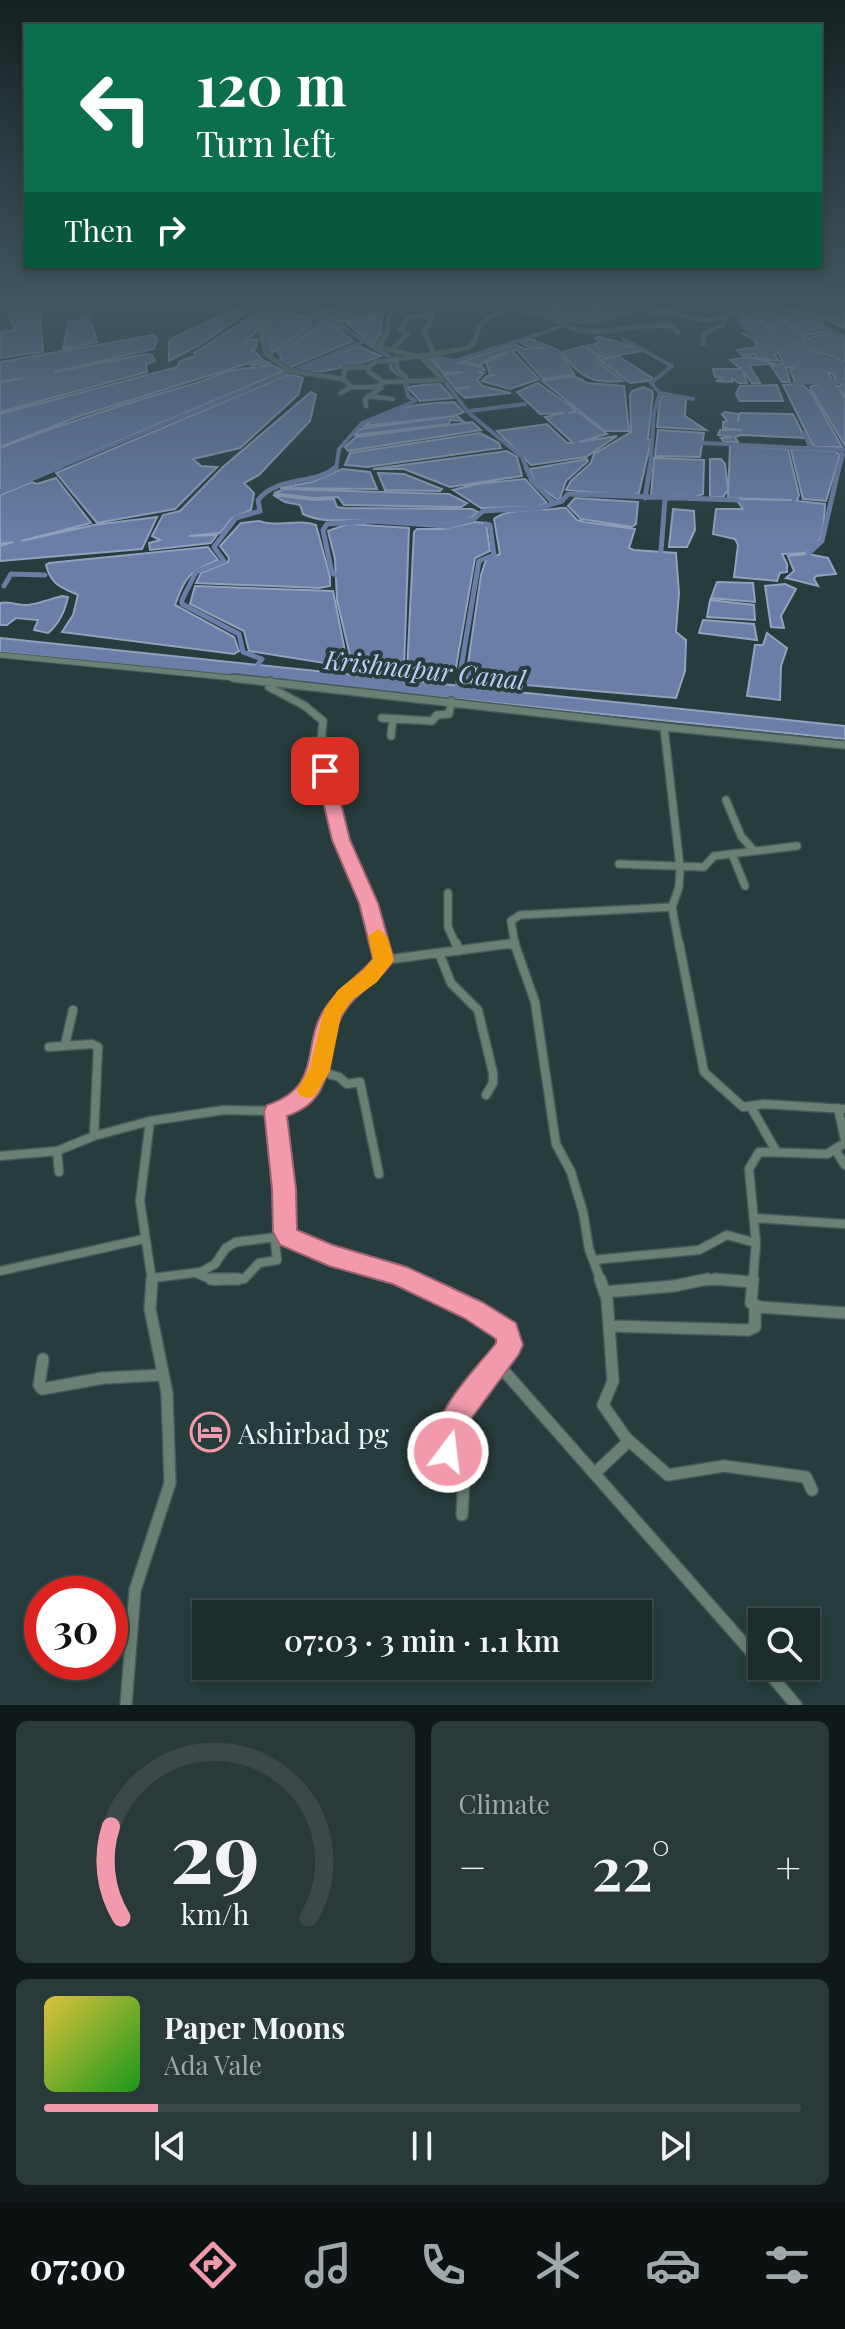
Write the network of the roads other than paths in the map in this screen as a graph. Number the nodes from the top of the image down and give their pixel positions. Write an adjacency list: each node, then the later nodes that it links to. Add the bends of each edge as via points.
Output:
1 (346, 382): 6 (street)
2 (379, 382): 5 (street)
3 (432, 382): 4 (street)
4 (405, 383): 5 (street)
5 (382, 384): 6 (street); 8 (street)
6 (351, 387): 7 (street)
7 (341, 393)
8 (368, 396): 9 (street); 10 (street)
9 (393, 399)
10 (366, 406)
11 (0, 655): 12 (street)
12 (270, 681): 13 (street); 31 (street, via 269,687 323,721 321,757 336,821 369,903)
13 (451, 701): 15 (street, via 449,714 432,721); 16 (street)
14 (382, 718): 15 (street)
15 (393, 719): 17 (street)
16 (664, 727): 18 (street); 24 (street)
17 (391, 736)
18 (845, 745)
19 (726, 800): 21 (street, via 741,836)
20 (797, 846): 21 (street)
21 (754, 851): 22 (street)
22 (732, 854): 24 (street, via 714,856 704,867); 25 (street)
23 (619, 864): 24 (street)
24 (680, 867): 27 (street)
25 (745, 886)
26 (448, 893): 29 (street, via 448,927)
27 (672, 907): 28 (street, via 520,915 511,921); 37 (street, via 704,1072 739,1104)
28 (515, 945): 29 (street); 56 (street, via 535,1002 556,1144 571,1172)
29 (459, 951): 30 (street)
30 (439, 953): 31 (street); 36 (street, via 451,983 478,1010 493,1073)
31 (384, 960): 35 (street, via 331,1015)
32 (73, 1010): 33 (street)
33 (65, 1045): 34 (street); 41 (street, via 98,1047)
34 (49, 1047)
35 (319, 1071): 39 (street, via 297,1102); 49 (street, via 347,1084 361,1083)
36 (486, 1095)
37 (751, 1107): 38 (street); 44 (street)
38 (841, 1109): 42 (street)
39 (275, 1111): 40 (street, via 224,1110); 52 (street)
40 (150, 1121): 41 (street); 53 (street, via 140,1186)
41 (94, 1136): 43 (street)
42 (845, 1141): 45 (street)
43 (57, 1151): 46 (street); 48 (street)
44 (776, 1151): 45 (street); 50 (street, via 759,1152 749,1169)
45 (836, 1151): 47 (street)
46 (0, 1156)
47 (845, 1165)
48 (59, 1172)
49 (379, 1174)
50 (754, 1218): 51 (street); 55 (street)
51 (845, 1224)
52 (286, 1236): 54 (street); 66 (street, via 398,1275 473,1310 509,1335 510,1345)
53 (144, 1239): 57 (street); 59 (street)
54 (275, 1241): 58 (street, via 226,1246 215,1263); 58 (street, via 277,1260 259,1263 244,1279 215,1281)
55 (756, 1243): 56 (street, via 727,1235 699,1250); 60 (street)
56 (593, 1260): 61 (street)
57 (0, 1271)
58 (198, 1274): 59 (street)
59 (153, 1278): 67 (street, via 150,1309)
60 (751, 1282): 61 (street, via 702,1280); 62 (street)
61 (605, 1292): 64 (street)
62 (755, 1306): 63 (street); 64 (street, via 753,1330)
63 (845, 1313)
64 (609, 1326): 68 (street, via 613,1381 603,1403)
65 (43, 1359): 67 (street, via 41,1389)
66 (497, 1363): 69 (street); 71 (street, via 449,1427 448,1472 464,1476)
67 (162, 1375): 74 (street, via 170,1483 138,1578)
68 (629, 1441): 69 (street); 70 (street, via 668,1475 718,1466 799,1474)
69 (596, 1472): 72 (street)
70 (812, 1490)
71 (462, 1515)
72 (748, 1648)
73 (775, 1680): 75 (street)
74 (126, 1705)
75 (796, 1705)

